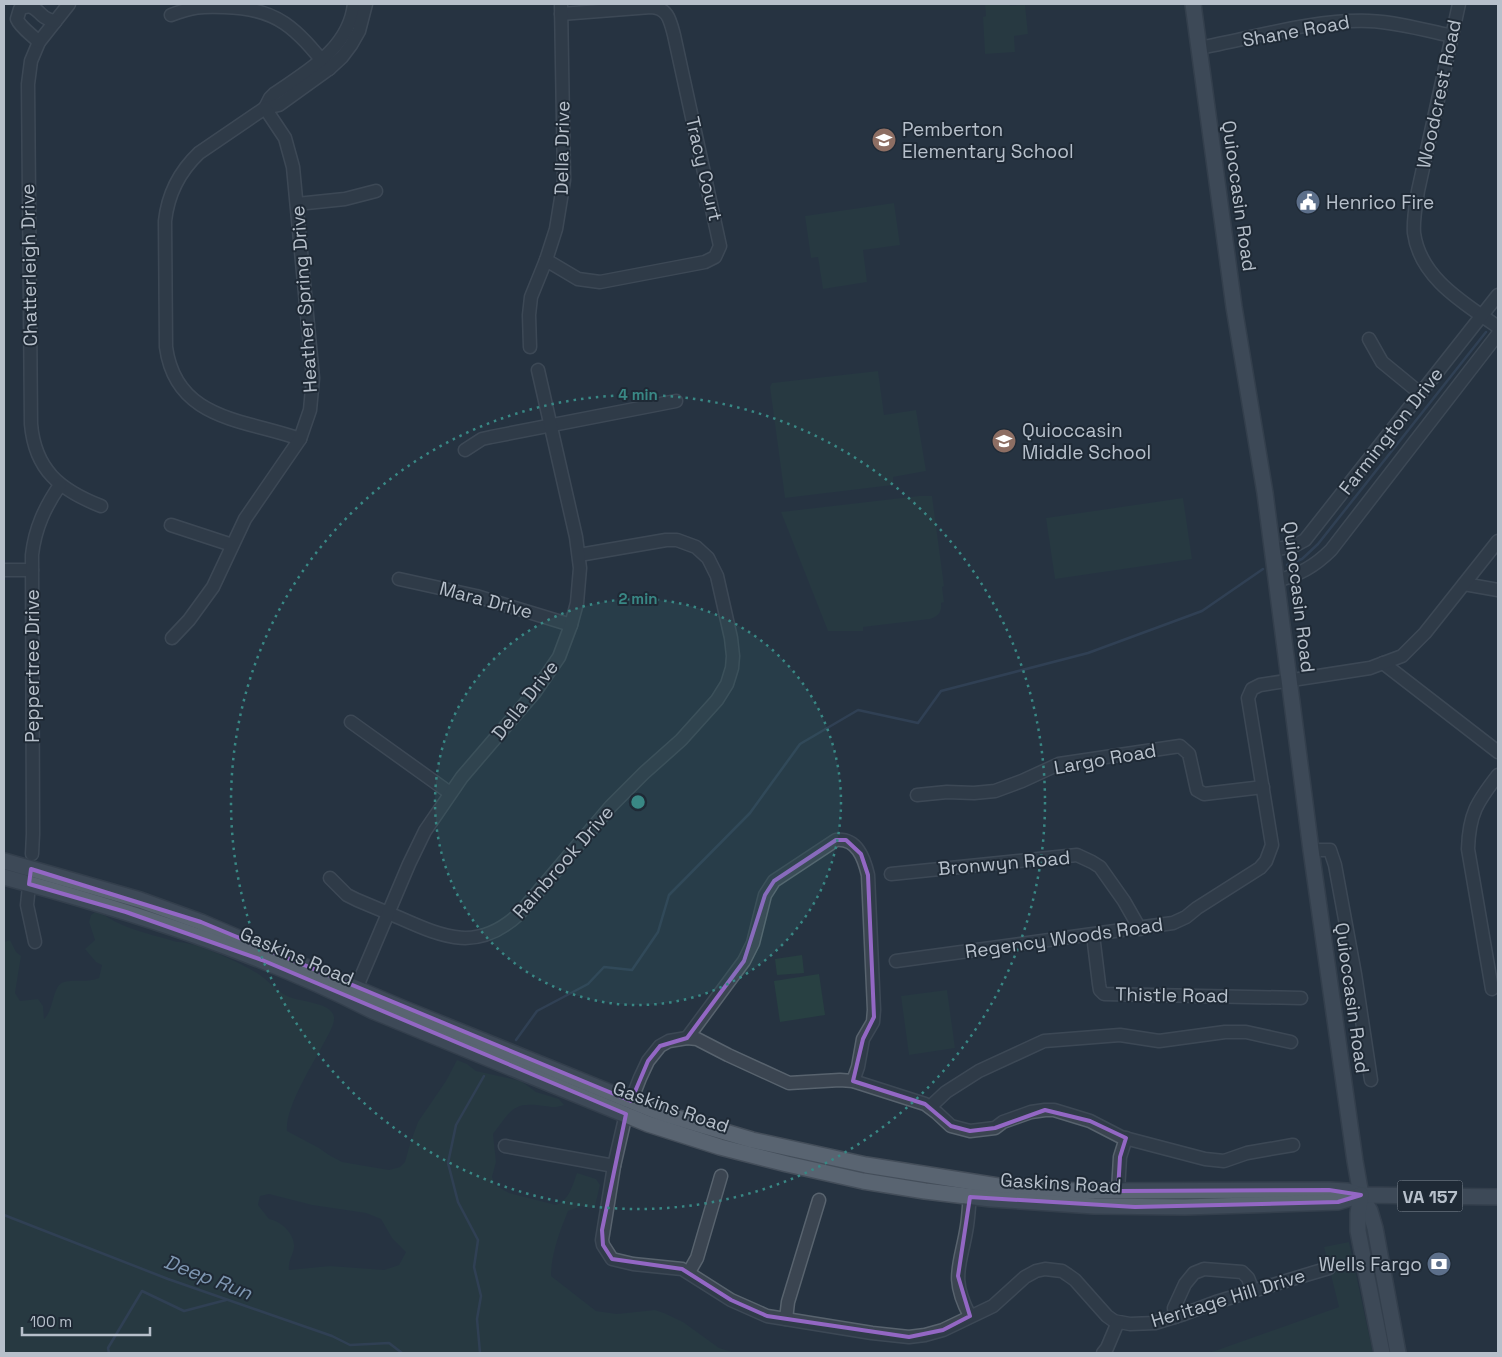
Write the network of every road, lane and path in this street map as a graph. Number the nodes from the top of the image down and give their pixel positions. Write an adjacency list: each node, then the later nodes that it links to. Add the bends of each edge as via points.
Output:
1 (69, 4): 8 (street, Chatterleigh Drive)
2 (354, 4): 12 (street, via 349,24)
3 (366, 4): 12 (street, via 359,31 351,45 342,58)
4 (1193, 4): 11 (main road, Quioccasin Road)
5 (1459, 4): 9 (street, Woodcrest Road)
6 (561, 9): 16 (street, Della Drive, via 564,180 558,224); 16 (street, Tracy Court, via 656,7 666,13 676,44 720,246 715,257 705,262 600,282 578,279)
7 (172, 15): 12 (street, via 194,7 210,6 265,12 295,30)
8 (55, 22): 10 (street, Chatterleigh Drive); 10 (street, via 32,6 20,9 19,25)
9 (1452, 36): 11 (street, Shane Road, via 1387,22 1358,20); 18 (street, Woodcrest Road, via 1418,191 1414,232 1420,254 1434,276)
10 (39, 42): 29 (street, Chatterleigh Drive, via 31,61 28,84 30,424 38,456)
11 (1199, 48): 34 (main road, Quioccasin Road, via 1234,307)
12 (325, 65): 13 (street, via 274,94)
13 (265, 108): 15 (street, Heather Spring Drive, via 278,125 290,152); 27 (street, via 199,153 172,189 165,221 166,346 170,366 178,382 188,396 204,408)
14 (376, 191): 15 (street, via 345,199)
15 (297, 204): 27 (street, Heather Spring Drive, via 313,378 310,410)
16 (546, 260): 22 (street, Della Drive, via 531,297)
17 (1498, 295): 18 (street, Farmington Drive)
18 (1482, 316): 19 (street, Woodcrest Road); 24 (street, Farmington Drive)
19 (1498, 327)
20 (1498, 334): 39 (street, Farmington Drive, via 1331,550 1307,570)
21 (1369, 339): 24 (street, via 1382,362)
22 (530, 347)
23 (538, 370): 26 (street, Della Drive)
24 (1421, 394): 34 (street, Farmington Drive, via 1305,540 1294,546)
25 (676, 401): 26 (street)
26 (551, 426): 28 (street, via 482,439); 35 (street, Della Drive)
27 (300, 439): 33 (street, Heather Spring Drive, via 250,512)
28 (465, 450)
29 (60, 484): 30 (street, Chatterleigh Drive); 37 (street, Peppertree Drive, via 47,503 37,528)
30 (100, 506)
31 (172, 525): 33 (street)
32 (1498, 540): 40 (street, Regency Woods Road)
33 (232, 545): 43 (street, Heather Spring Drive, via 213,587)
34 (1272, 550): 39 (main road, Quioccasin Road)
35 (579, 554): 42 (street, Della Drive, via 579,588); 58 (street, Rainbrook Drive, via 666,540 685,542 704,553 717,576 733,647 732,668 722,694 681,740 611,806 519,914 503,927 476,938 447,937)
36 (4, 570): 37 (street)
37 (32, 570): 54 (street, Peppertree Drive, via 34,834)
38 (399, 579): 42 (street, Mara Drive, via 476,596)
39 (1276, 581): 45 (main road, Quioccasin Road)
40 (1464, 584): 41 (street); 44 (street, Regency Woods Road, via 1402,656)
41 (1498, 590)
42 (571, 625): 50 (street, Della Drive, via 559,657 546,676)
43 (172, 638)
44 (1384, 663): 45 (street, Regency Woods Road); 47 (street)
45 (1290, 682): 49 (street, Regency Woods Road, via 1255,686 1248,696); 52 (main road, Quioccasin Road)
46 (351, 722): 50 (street)
47 (1498, 752)
48 (1498, 775): 63 (street, via 1473,811 1468,828 1468,848)
49 (1263, 786): 51 (street, Largo Road, via 1204,794 1197,790 1189,754 1180,746 1059,764 995,791); 59 (street, Regency Woods Road, via 1272,845 1266,861 1255,872 1179,921)
50 (450, 793): 58 (street, Della Drive, via 419,842)
51 (917, 795)
52 (1311, 850): 68 (street, via 1330,850 1335,865); 79 (main road, Quioccasin Road)
53 (4, 861): 54 (main road, Gaskins Road)
54 (31, 869): 56 (main road, Gaskins Road); 61 (street, Peppertree Drive, via 27,905); 64 (main road, Gaskins Road, via 165,909 233,934)
55 (891, 874): 59 (street, Bronwyn Road, via 1077,855 1100,867)
56 (4, 877)
57 (330, 878): 58 (street, Rainbrook Drive, via 347,895)
58 (388, 913): 64 (street, Della Drive)
59 (1140, 929): 60 (street, Regency Woods Road)
60 (1093, 935): 62 (street, Regency Woods Road); 65 (street, Thistle Road, via 1100,990 1104,994)
61 (34, 942)
62 (896, 961)
63 (1492, 989)
64 (354, 993): 71 (main road, Gaskins Road, via 402,1008)
65 (1301, 998)
66 (687, 1038): 69 (street, via 697,1039 789,1083); 69 (street, via 744,961 753,943 765,895 774,881 836,840 846,840 861,854 868,875 874,1010); 71 (street, via 660,1046 648,1061)
67 (1291, 1042): 70 (street, via 1246,1032 1159,1041 1120,1035 1044,1041 979,1071 946,1092)
68 (1371, 1080)
69 (853, 1081): 70 (street)
70 (930, 1107): 72 (street, via 951,1126 970,1132 995,1128 1031,1112 1054,1110 1090,1121)
71 (628, 1108): 75 (street); 77 (main road, Gaskins Road, via 661,1113 752,1140)
72 (1126, 1138): 74 (street, via 1224,1161 1247,1153); 78 (street, via 1120,1157)
73 (505, 1146): 75 (street)
74 (1293, 1146)
75 (614, 1166): 83 (street, via 602,1240 612,1259)
76 (721, 1176): 83 (street, via 697,1258)
77 (970, 1189): 78 (main road, Gaskins Road, via 998,1186); 79 (main road, Gaskins Road, via 1033,1203 1135,1207 1338,1202); 85 (street, via 967,1227 958,1263 958,1285)
78 (1118, 1192): 79 (main road, Gaskins Road, via 1329,1190)
79 (1361, 1195): 80 (main road, Gaskins Road / VA 157); 90 (main road, Quioccasin Road, via 1358,1231); 91 (main road, Quioccasin Road, via 1370,1211 1374,1228)
80 (1498, 1197)
81 (819, 1200): 87 (street, via 788,1302)
82 (1329, 1268): 84 (street, Heritage Hill Drive)
83 (689, 1272): 87 (street, via 746,1308)
84 (1253, 1290): 86 (street, Heritage Hill Drive); 86 (street, via 1242,1272 1204,1269 1194,1273 1185,1284 1174,1308)
85 (970, 1316): 87 (street, via 944,1330 909,1337); 88 (street, via 993,1306 1025,1277 1036,1271 1053,1269 1075,1280 1107,1316)
86 (1176, 1317): 88 (street, Heritage Hill Drive, via 1154,1323)
87 (786, 1319)
88 (1118, 1322): 89 (street)
89 (1103, 1353)
90 (1382, 1353)
91 (1398, 1353)

